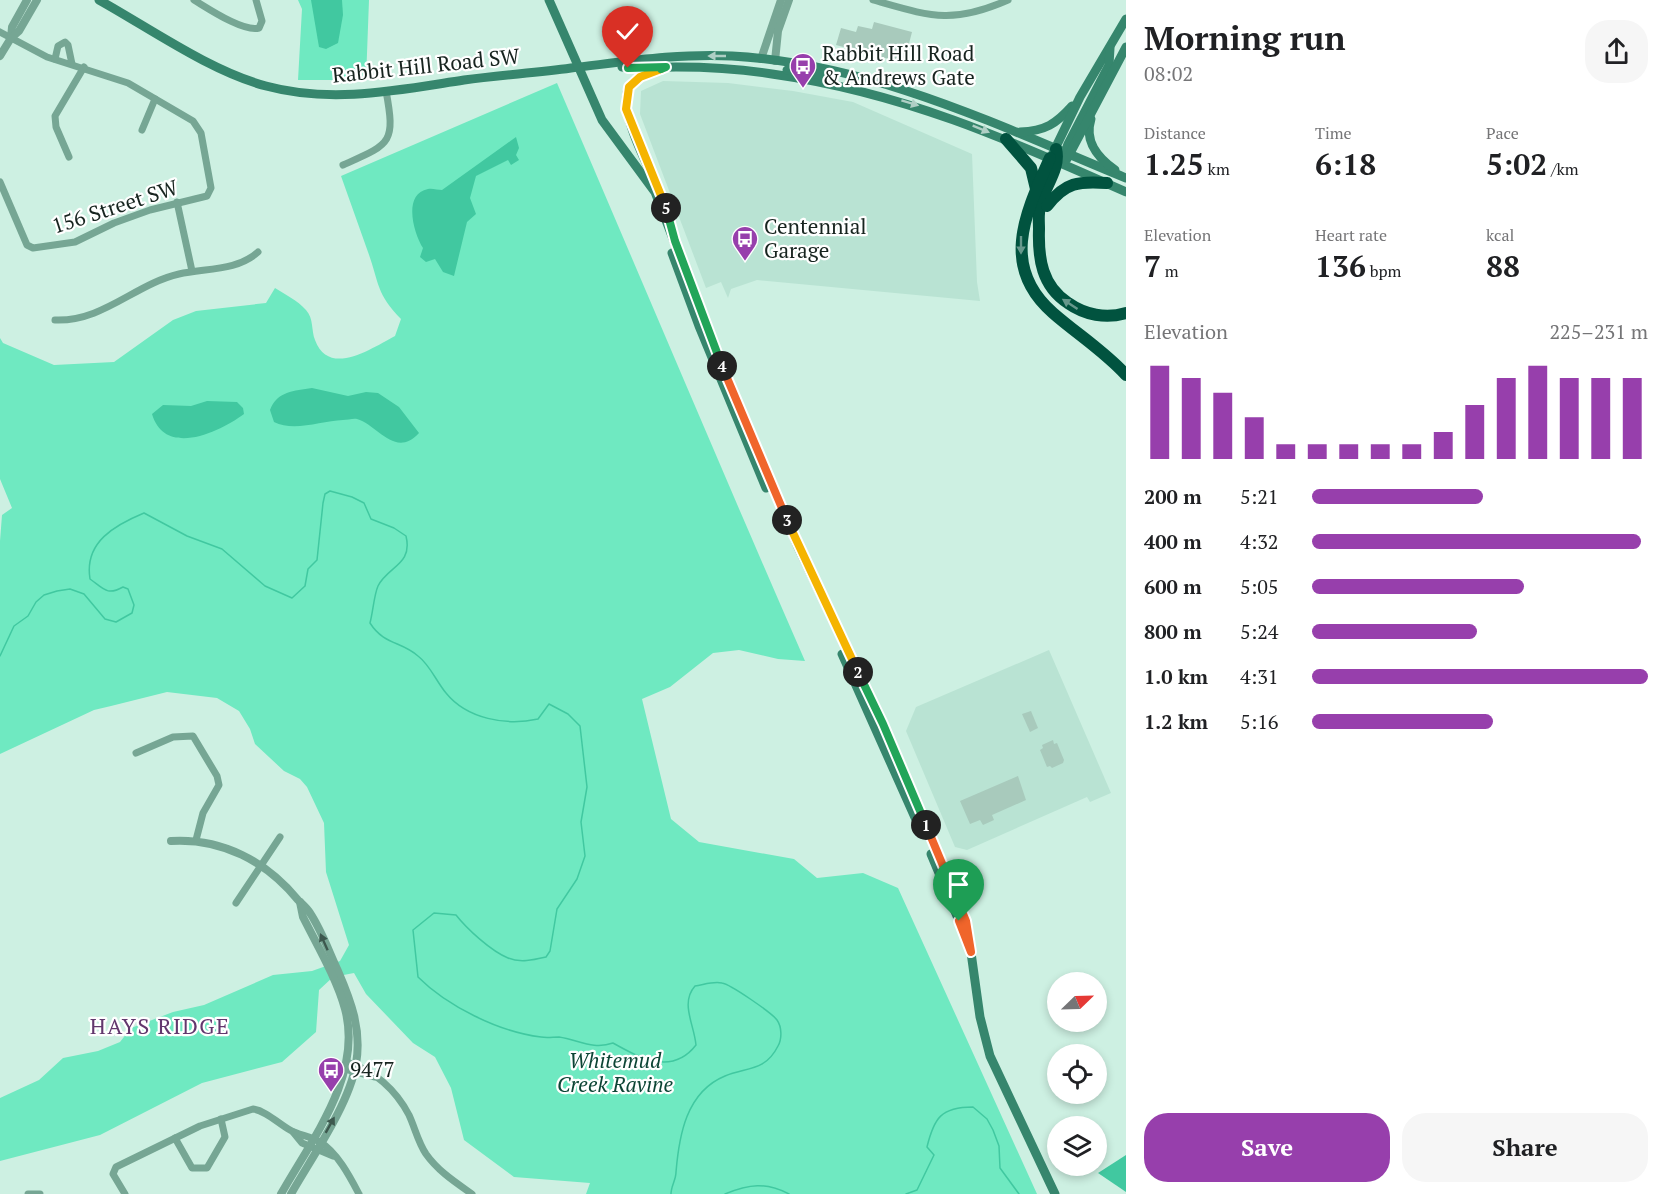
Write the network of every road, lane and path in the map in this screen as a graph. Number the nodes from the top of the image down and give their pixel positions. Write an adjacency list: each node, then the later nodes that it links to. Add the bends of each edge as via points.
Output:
1 (27, 0): 13 (street, via 12,27)
2 (37, 0): 13 (street)
3 (99, 0): 27 (main road, Rabbit Hill Road SW, via 218,68 254,83 316,95 355,96)
4 (194, 0): 5 (street, via 245,27 257,29 262,21)
5 (256, 0)
6 (549, 0): 22 (main road)
7 (781, 0): 18 (street)
8 (789, 0): 19 (street, via 778,31)
9 (873, 0): 10 (street, via 942,17 965,16)
10 (1008, 0)
11 (1126, 19): 14 (main road)
12 (0, 32): 13 (street)
13 (11, 38): 16 (street); 17 (street)
14 (1111, 46): 28 (main road); 34 (main road, via 1108,65)
15 (1126, 47): 30 (main road)
16 (0, 56)
17 (55, 59): 20 (street); 20 (street, via 58,46 65,42)
18 (761, 59): 19 (main road, Rabbit Hill Road SW); 21 (main road, Rabbit Hill Road SW, one-way to 21, via 717,56)
19 (775, 61): 26 (main road, Rabbit Hill Road SW)
20 (72, 64): 24 (street)
21 (599, 65): 22 (main road, Rabbit Hill Road SW); 23 (main road, Rabbit Hill Road SW)
22 (578, 67): 27 (main road, Rabbit Hill Road SW); 37 (main road, via 602,120)
23 (666, 67): 25 (main road, Rabbit Hill Road SW); 46 (main road, via 636,80 627,92 626,109)
24 (84, 68): 29 (street, via 113,76); 35 (street, via 55,116)
25 (770, 74): 26 (main road, via 778,69 837,77); 33 (main road, Rabbit Hill Road SW, one-way to 33, via 895,99)
26 (854, 75): 32 (main road, Rabbit Hill Road SW, via 936,99)
27 (386, 91): 36 (street, via 392,126 386,141)
28 (1080, 97): 32 (main road, via 1049,128); 34 (main road)
29 (156, 99): 31 (street); 43 (street, 156 Street SW, via 197,124 211,183 210,192 202,197)
30 (1095, 108): 34 (main road); 38 (main road, via 1089,131 1095,152)
31 (142, 130)
32 (1018, 132): 34 (main road, Rabbit Hill Road SW)
33 (1006, 139): 34 (main road, Rabbit Hill Road SW); 41 (highway, via 1031,168)
34 (1060, 156): 38 (main road); 40 (main road); 41 (highway); 44 (highway); 45 (highway, via 1040,206)
35 (69, 157)
36 (343, 165)
37 (642, 176): 46 (main road, via 655,192); 59 (main road, via 784,531 878,730)
38 (1126, 178)
39 (0, 182): 43 (street, 156 Street SW, via 30,247 64,246 133,215)
40 (1107, 183): 42 (main road); 44 (highway, via 1067,186)
41 (1036, 189): 51 (highway, one-way to 51, via 1020,242 1026,278 1035,295 1052,312)
42 (1126, 192)
43 (177, 202): 48 (street)
44 (1047, 206): 45 (highway)
45 (1039, 227): 49 (highway, one-way to 45, via 1102,316 1083,312 1057,294 1041,267)
46 (675, 241): 59 (main road, via 726,376 798,547 883,724 959,903)
47 (258, 252): 48 (street, via 237,265)
48 (192, 271): 50 (street, via 148,284 91,315)
49 (1126, 313)
50 (55, 320)
51 (1126, 375)
52 (136, 753): 54 (street, via 173,737 196,738 219,785 203,813)
53 (280, 837): 56 (street)
54 (196, 840): 55 (street); 56 (street, via 232,850)
55 (171, 841)
56 (261, 864): 57 (street, via 282,880); 58 (street)
57 (300, 902): 60 (street, via 303,917 344,1007 348,1033); 61 (street, one-way to 57, via 358,1039 350,1000 318,927)
58 (236, 903)
59 (971, 952): 72 (main road, via 990,1056)
60 (346, 1065): 61 (street); 64 (street)
61 (355, 1068): 64 (street, one-way to 61, via 345,1096); 71 (street, via 387,1085 400,1100 432,1162)
62 (221, 1119): 63 (street); 63 (street, via 225,1137 207,1168 192,1168); 64 (street, via 257,1109)
63 (175, 1138): 67 (street, via 116,1167 113,1174)
64 (314, 1144): 68 (street); 69 (street); 70 (street, via 333,1155)
65 (28, 1194): 66 (street)
66 (40, 1194)
67 (125, 1194)
68 (282, 1194)
69 (291, 1194)
70 (359, 1194)
71 (472, 1194)
72 (1055, 1194)

